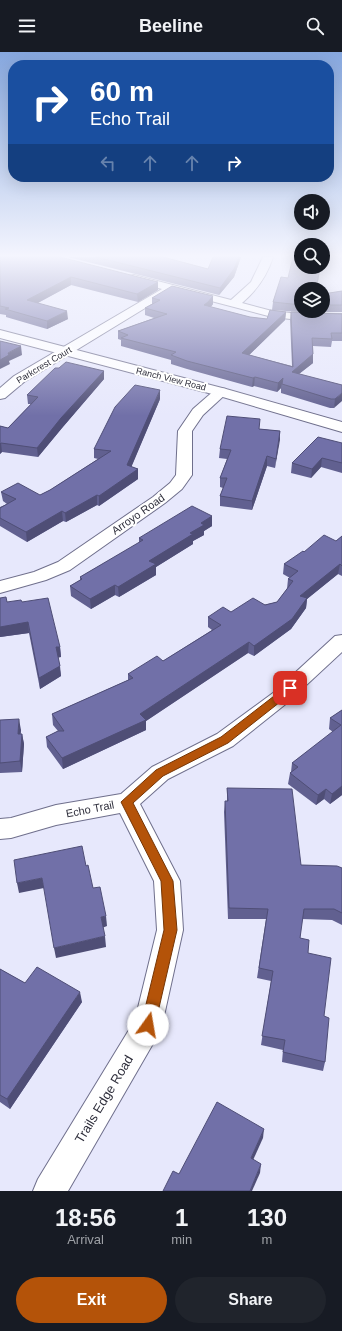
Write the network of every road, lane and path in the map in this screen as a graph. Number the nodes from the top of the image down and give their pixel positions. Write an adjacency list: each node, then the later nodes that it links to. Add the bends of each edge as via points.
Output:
1 (135, 310): 5 (street, Parkcrest Court)
2 (257, 310): 3 (street, via 272,314)
3 (342, 317)
4 (0, 334): 5 (street, Ranch View Road)
5 (66, 352): 6 (street, Ranch View Road); 7 (street, Parkcrest Court, via 19,379)
6 (221, 392): 8 (street, Ranch View Road); 9 (street, Arroyo Road, via 198,412 185,431 184,475 176,486 64,566)
7 (0, 395)
8 (342, 427)
9 (0, 588)
10 (342, 641): 11 (street, Echo Trail, via 280,698 225,740 160,773)
11 (126, 802): 12 (street, Echo Trail); 13 (street, Trails Edge Road, via 167,881 170,930 148,1025)
12 (0, 829)
13 (50, 1191)

